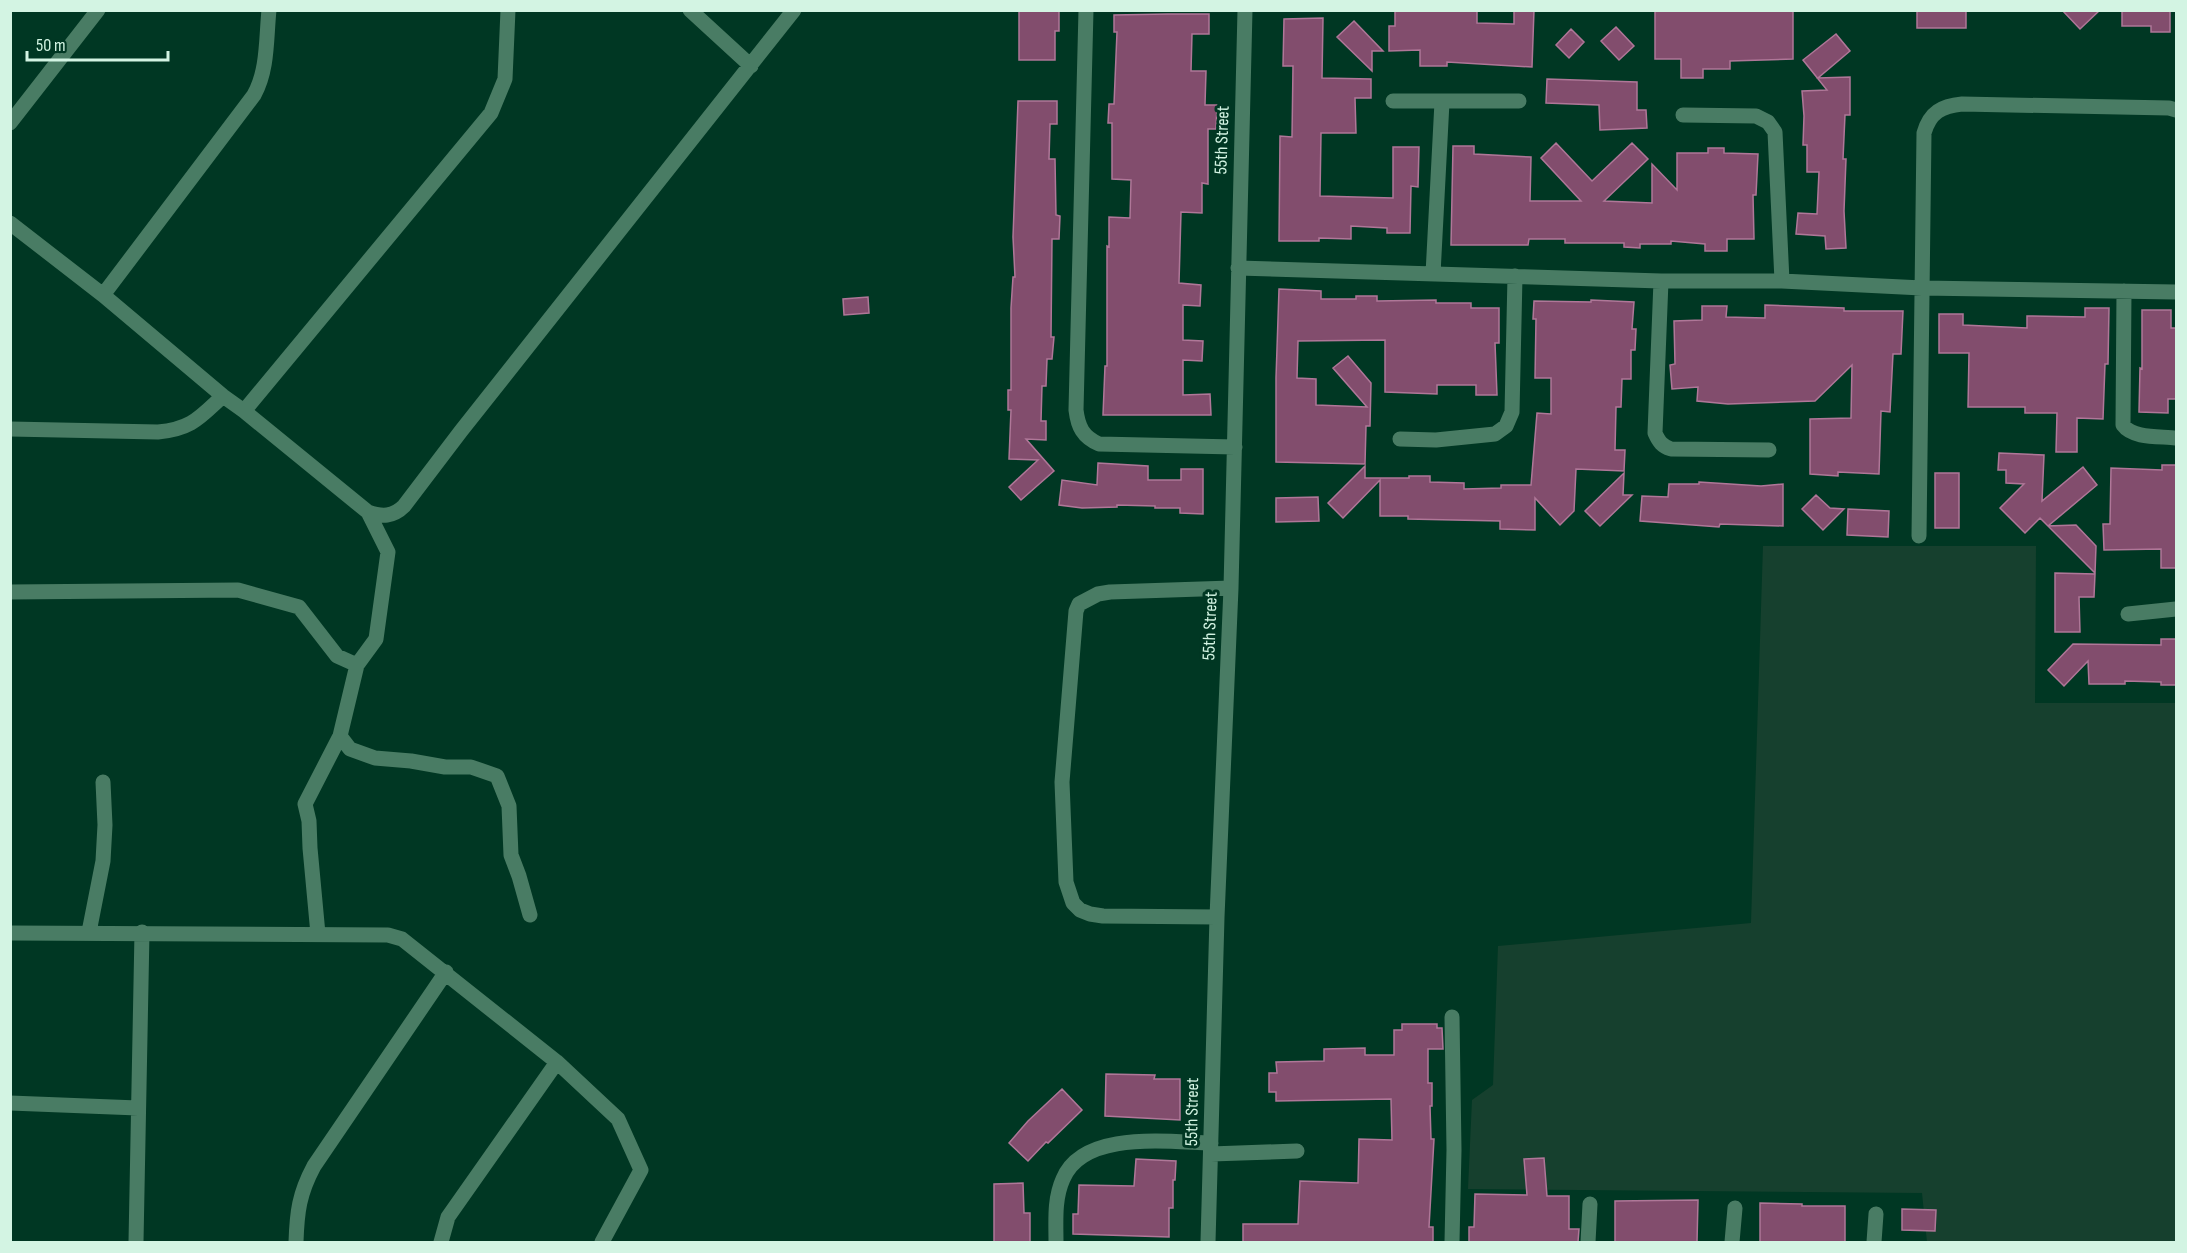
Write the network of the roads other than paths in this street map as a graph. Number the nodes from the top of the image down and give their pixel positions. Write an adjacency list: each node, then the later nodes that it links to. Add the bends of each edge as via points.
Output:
1 (98, 10): 14 (street)
2 (269, 10): 24 (street, via 263,71 254,95)
3 (508, 10): 26 (street, via 505,79 491,113)
4 (690, 10): 8 (street)
5 (794, 10): 8 (street)
6 (1086, 10): 30 (street, via 1077,421 1089,440 1099,444)
7 (1245, 10): 16 (street, 55th Street)
8 (751, 66): 32 (street, via 400,511 388,515)
9 (1393, 101): 11 (street)
10 (1519, 101): 11 (street)
11 (1442, 102): 17 (street)
12 (2176, 110): 21 (street, via 1962,104 1939,109 1924,133)
13 (1683, 115): 20 (street, via 1756,116 1768,122 1775,132)
14 (10, 123)
15 (10, 223): 24 (street)
16 (1238, 268): 17 (street); 30 (street, 55th Street)
17 (1433, 274): 18 (street)
18 (1515, 276): 19 (street); 29 (street, via 1512,412 1506,426 1495,434)
19 (1661, 281): 20 (street); 31 (street, via 1655,433 1658,441 1671,449)
20 (1782, 281): 21 (street)
21 (1922, 288): 22 (street); 33 (street)
22 (2124, 291): 23 (street); 28 (street, via 2123,425 2135,434)
23 (2176, 292)
24 (103, 295): 25 (street)
25 (224, 396): 26 (street); 27 (street, via 177,430)
26 (244, 411): 32 (street)
27 (10, 429)
28 (2176, 438)
29 (1401, 439)
30 (1235, 447): 34 (street, 55th Street)
31 (1769, 450)
32 (368, 512): 38 (street, via 388,552 376,639)
33 (1919, 536)
34 (1231, 588): 42 (street, 55th Street); 42 (street, via 1110,592 1079,604 1062,782 1066,882 1072,903 1080,910 1104,916)
35 (10, 592): 38 (street, via 238,590 299,607 337,656)
36 (2176, 609): 37 (street)
37 (2128, 614)
38 (357, 665): 39 (street)
39 (340, 736): 41 (street, via 351,748 375,758 471,767 497,776 509,806 511,855); 46 (street, via 305,804)
40 (103, 782): 43 (street, via 103,861)
41 (530, 915)
42 (1217, 917): 52 (street, 55th Street)
43 (89, 932): 44 (street); 45 (street)
44 (142, 932): 46 (street); 51 (street)
45 (10, 933)
46 (318, 934): 47 (street, via 388,935 402,939)
47 (446, 972): 49 (street); 58 (street, via 314,1166 300,1196)
48 (1452, 1017): 63 (street)
49 (557, 1062): 59 (street, via 448,1217); 60 (street, via 618,1119 641,1170)
50 (10, 1103): 51 (street)
51 (138, 1108): 57 (street)
52 (1210, 1148): 53 (street); 61 (street, via 1125,1142 1075,1162 1059,1192); 62 (street, 55th Street)
53 (1297, 1151)
54 (1590, 1204): 64 (street)
55 (1735, 1208): 65 (street)
56 (1876, 1214): 66 (street)
57 (136, 1242)
58 (296, 1242)
59 (441, 1242)
60 (602, 1242)
61 (1056, 1242)
62 (1208, 1242)
63 (1452, 1242)
64 (1588, 1242)
65 (1732, 1242)
66 (1874, 1242)

